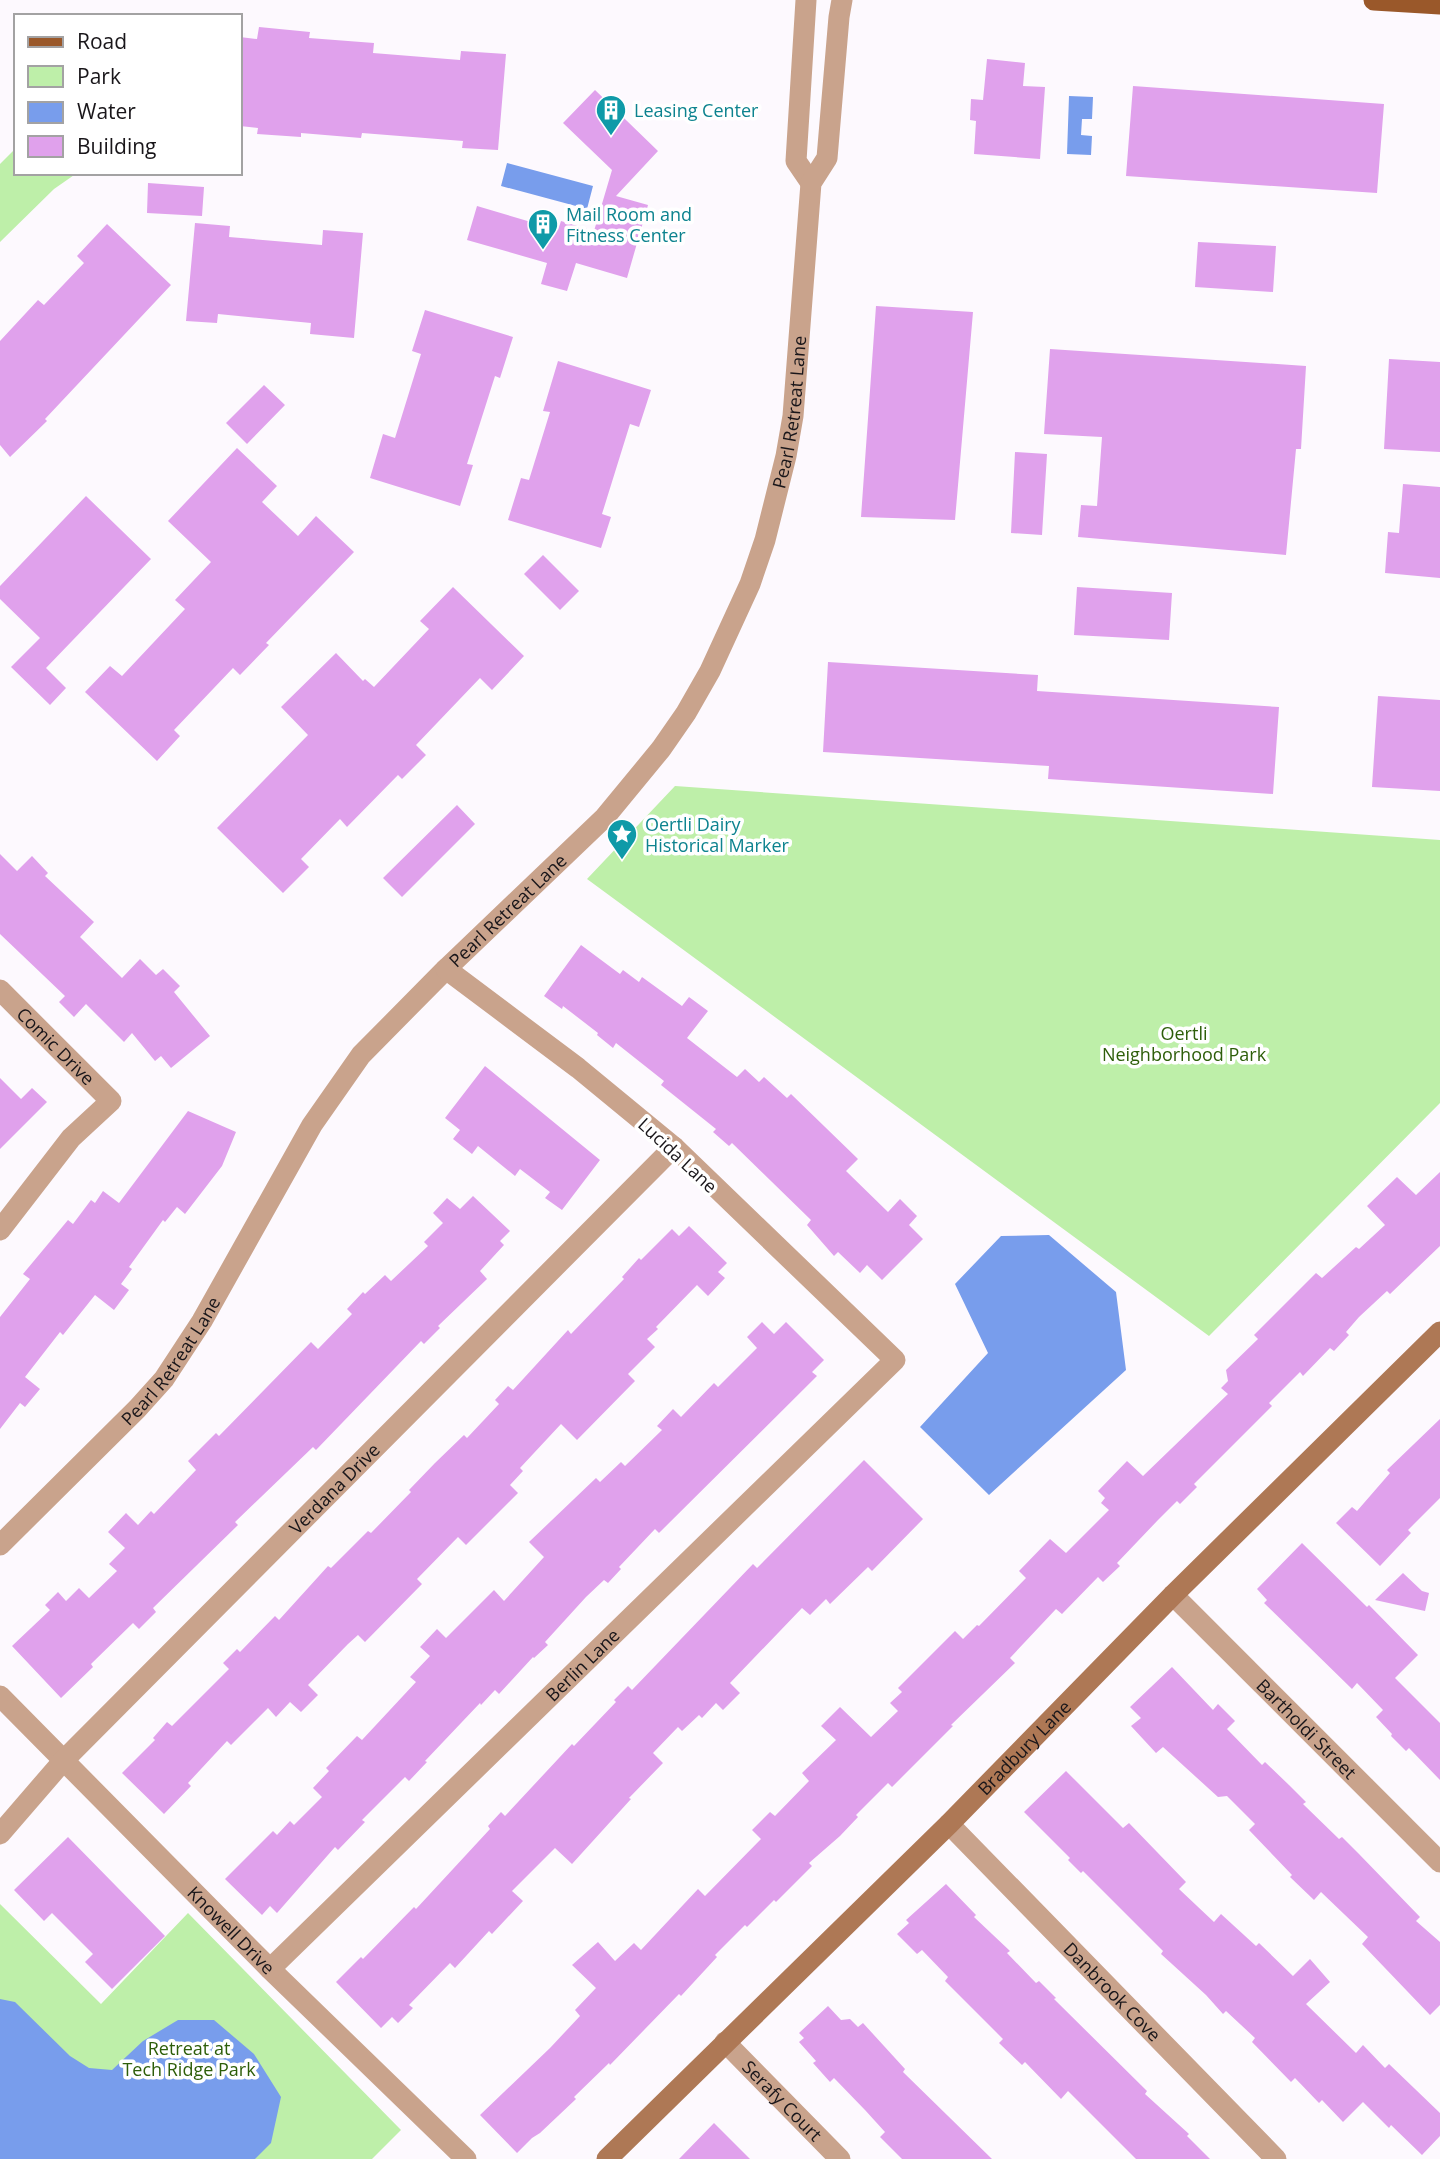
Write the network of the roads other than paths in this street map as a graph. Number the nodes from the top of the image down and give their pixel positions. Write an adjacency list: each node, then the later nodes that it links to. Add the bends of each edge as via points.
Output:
1 (806, 0): 5 (street, Pearl Retreat Lane, via 796,161)
2 (842, 0): 5 (street, Pearl Retreat Lane, via 827,158)
3 (1374, 0): 4 (main road)
4 (1440, 4)
5 (811, 183): 6 (street, Pearl Retreat Lane, via 786,456 765,540 731,630 686,712 635,783)
6 (446, 969): 8 (street, Lucida Lane); 12 (street, Pearl Retreat Lane, via 361,1055 337,1088 164,1379)
7 (0, 990): 9 (street, Comic Drive, via 111,1101 71,1138)
8 (674, 1147): 11 (street, Lucida Lane); 15 (street, Verdana Drive)
9 (0, 1230)
10 (1440, 1332): 13 (street, Bradbury Lane)
11 (895, 1360): 19 (street, Berlin Lane)
12 (0, 1545)
13 (1173, 1595): 16 (street, Bradbury Lane); 18 (street, Bartholdi Street)
14 (0, 1696): 15 (street, Knowell Drive)
15 (63, 1761): 17 (street, Verdana Drive); 19 (street, Knowell Drive)
16 (949, 1824): 20 (street, Bradbury Lane); 24 (street, Danbrook Cove)
17 (0, 1834)
18 (1440, 1863)
19 (270, 1969): 21 (street, Knowell Drive)
20 (724, 2042): 22 (street, Bradbury Lane); 23 (street, Serafy Court)
21 (466, 2159)
22 (607, 2159)
23 (840, 2159)
24 (1276, 2159)

